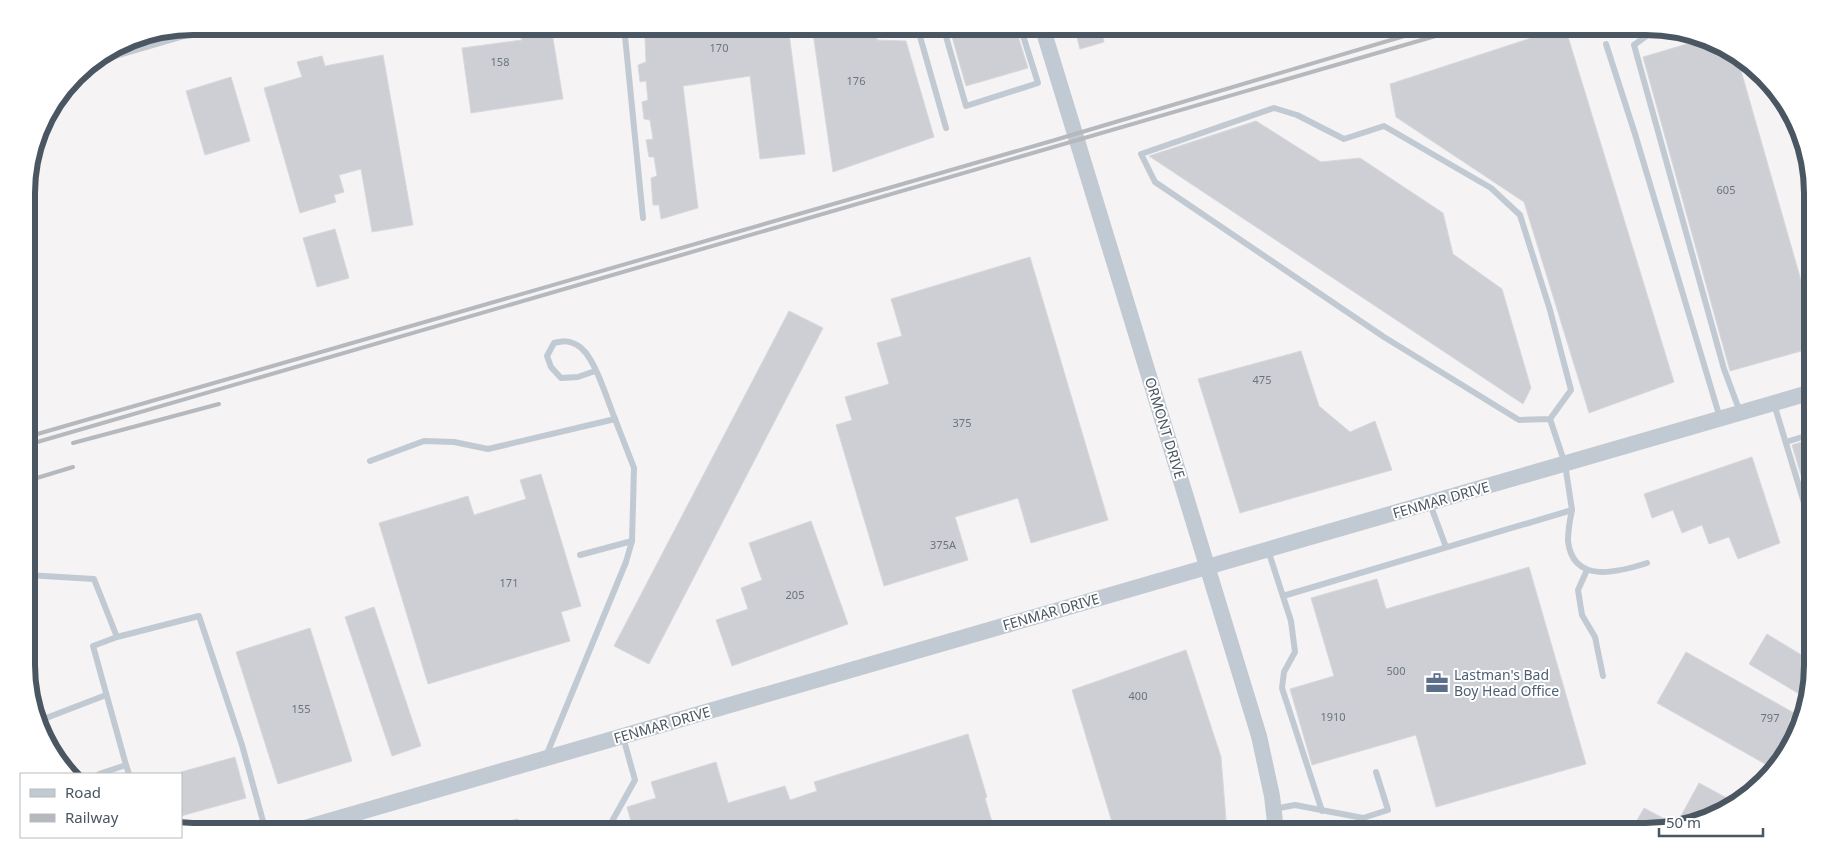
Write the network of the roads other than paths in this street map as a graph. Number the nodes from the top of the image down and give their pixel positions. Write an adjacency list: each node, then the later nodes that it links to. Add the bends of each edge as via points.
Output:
1 (625, 35): 9 (lane)
2 (919, 35): 8 (lane)
3 (946, 35): 4 (lane, via 966,106 1038,83)
4 (1023, 35)
5 (1045, 35): 29 (street, ORMONT DRIVE)
6 (1647, 35): 13 (lane, via 1634,45 1724,369)
7 (1606, 44): 16 (lane, via 1636,134)
8 (946, 128)
9 (643, 218)
10 (595, 371): 10 (lane, via 591,359 579,345 566,341 554,343 547,356 551,367 561,378); 14 (lane)
11 (1804, 394): 12 (street, FENMAR DRIVE)
12 (1774, 403): 13 (street, FENMAR DRIVE); 18 (lane)
13 (1740, 413): 16 (street, FENMAR DRIVE)
14 (615, 418): 19 (lane, via 488,449 424,440); 24 (lane, via 634,468)
15 (1550, 419): 15 (lane, via 1571,390 1520,215 1491,188 1384,126 1344,139 1297,115 1274,108 1141,154 1155,182 1384,337 1519,420); 20 (lane)
16 (1720, 419): 20 (street, FENMAR DRIVE)
17 (1804, 436): 18 (lane)
18 (1786, 442): 21 (lane)
19 (370, 461)
20 (1566, 464): 22 (street, FENMAR DRIVE); 23 (lane)
21 (1804, 502)
22 (1430, 503): 25 (lane); 26 (street, FENMAR DRIVE)
23 (1572, 510): 25 (lane); 30 (lane, via 1568,540 1573,557)
24 (632, 541): 27 (lane); 38 (lane)
25 (1446, 547): 32 (lane)
26 (1268, 550): 29 (street, FENMAR DRIVE); 32 (lane)
27 (580, 554)
28 (1647, 563): 30 (lane, via 1606,574)
29 (1207, 567): 37 (street, FENMAR DRIVE); 43 (street, ORMONT DRIVE, via 1264,756)
30 (1587, 570): 34 (lane, via 1578,590 1582,615 1595,637)
31 (35, 575): 33 (lane, via 94,578)
32 (1283, 596): 44 (lane, via 1291,621 1295,652 1284,672 1282,688)
33 (118, 637): 35 (lane, via 93,646); 45 (lane, via 199,616 242,745)
34 (1603, 676)
35 (106, 695): 36 (lane); 39 (lane)
36 (44, 719)
37 (623, 736): 38 (street, FENMAR DRIVE); 47 (lane, via 635,780)
38 (544, 759): 46 (street, FENMAR DRIVE)
39 (126, 765): 41 (lane); 42 (lane)
40 (1376, 772): 44 (lane, via 1388,810 1363,818)
41 (102, 773)
42 (130, 773)
43 (1273, 810): 44 (lane, via 1295,805); 48 (street, ORMONT DRIVE)
44 (1322, 811)
45 (264, 823)
46 (322, 823)
47 (611, 823)
48 (1275, 823)

